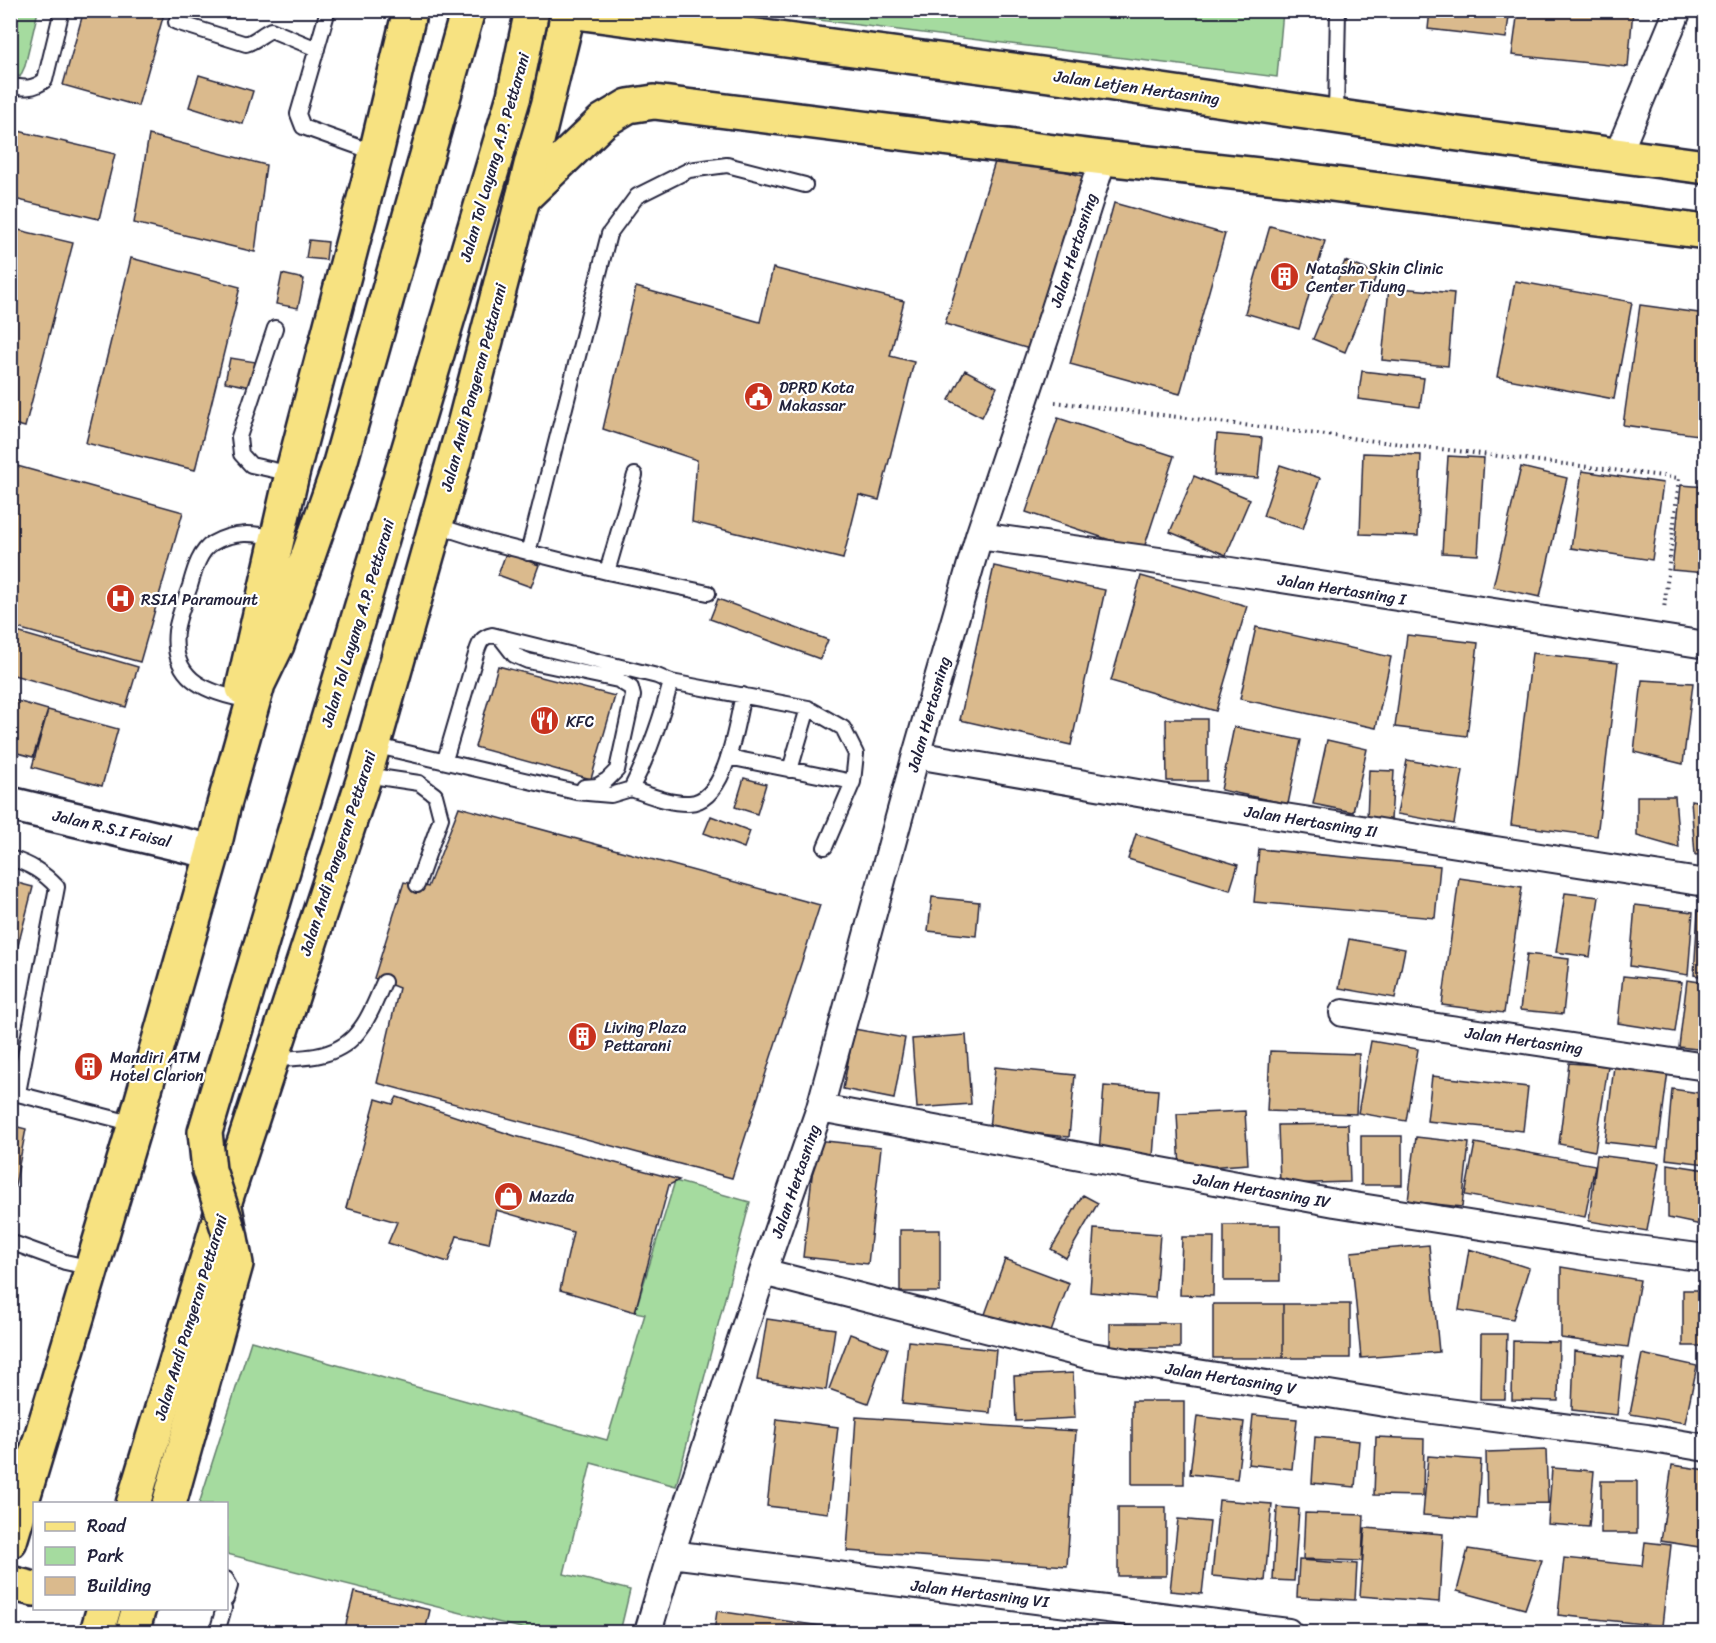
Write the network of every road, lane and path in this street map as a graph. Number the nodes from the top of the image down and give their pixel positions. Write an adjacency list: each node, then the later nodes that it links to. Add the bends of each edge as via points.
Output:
1 (62, 10): 12 (lane, via 45,80 29,88)
2 (328, 10): 11 (lane)
3 (410, 10): 14 (main road)
4 (432, 10): 35 (main road)
5 (468, 10): 35 (main road, via 339,467 277,645)
6 (532, 10): 61 (main road, Jalan Tol Layang A.P. Pettarani, bridge, via 514,96 205,1132 209,1170)
7 (1338, 10): 13 (lane)
8 (1678, 10): 15 (street)
9 (566, 11): 13 (main road, Jalan Letjen Hertasning); 19 (main road, Jalan Andi Pangeran Pettarani)
10 (176, 22): 11 (lane, via 246,44 271,30)
11 (317, 49): 14 (lane, via 298,114 300,124)
12 (10, 85)
13 (1336, 116): 15 (main road, Jalan Letjen Hertasning)
14 (376, 153): 23 (main road)
15 (1618, 154): 17 (main road, Jalan Letjen Hertasning)
16 (1103, 158): 19 (main road, via 654,102 628,106 603,122); 20 (main road); 22 (street, Jalan Hertasning)
17 (1706, 167)
18 (805, 185): 28 (lane, via 727,165 689,170 637,196 609,234)
19 (523, 198): 25 (main road, Jalan Andi Pangeran Pettarani)
20 (1706, 232)
21 (275, 328): 23 (lane, via 238,437 241,454 251,465)
22 (1024, 398): 26 (street, Jalan Hertasning); 32 (path, via 1679,478)
23 (292, 474): 27 (main road)
24 (635, 474): 29 (lane)
25 (435, 525): 28 (lane); 40 (main road, Jalan Andi Pangeran Pettarani)
26 (979, 536): 32 (street, Jalan Hertasning I, via 1224,570); 38 (street, Jalan Hertasning)
27 (276, 538): 35 (main road, via 249,652); 35 (lane, via 236,534 211,543 197,561 176,630 176,655 186,675 217,694)
28 (528, 553): 29 (lane)
29 (607, 572): 30 (lane)
30 (708, 593)
31 (500, 637): 34 (lane); 41 (lane, via 492,635 481,640); 42 (lane, via 514,655 528,662 618,680 631,688 633,696 617,770 597,786 577,788 494,765)
32 (1660, 639): 33 (street, Jalan Hertasning I)
33 (1706, 645)
34 (671, 682): 36 (lane); 45 (lane, via 660,721)
35 (250, 692): 48 (main road)
36 (743, 695): 37 (lane); 39 (lane)
37 (808, 708): 43 (lane); 44 (lane, via 843,728 856,754)
38 (916, 755): 50 (street, Jalan Hertasning II); 57 (street, Jalan Hertasning)
39 (728, 757): 43 (lane); 45 (lane, via 716,786 704,799 690,804)
40 (368, 760): 41 (lane); 51 (lane, via 419,783 435,795 441,818); 54 (main road, Jalan Andi Pangeran Pettarani)
41 (445, 760): 42 (lane)
42 (469, 766): 45 (lane, via 576,792 611,795)
43 (790, 770): 44 (lane)
44 (853, 782): 47 (lane)
45 (631, 789)
46 (10, 804): 48 (street, Jalan R.S.I Faisal)
47 (825, 847)
48 (213, 852): 58 (main road)
49 (10, 858): 56 (lane, via 45,873 57,887)
50 (1706, 883)
51 (417, 885)
52 (384, 982): 54 (lane, via 361,1029 337,1051 314,1057)
53 (1343, 1013): 55 (street, Jalan Hertasning)
54 (270, 1059): 59 (main road, Jalan Andi Pangeran Pettarani)
55 (1706, 1066)
56 (14, 1092): 58 (lane)
57 (820, 1108): 62 (street, Jalan Hertasning IV, via 1335,1203); 64 (street, Jalan Hertasning)
58 (135, 1124): 63 (main road)
59 (224, 1204): 61 (main road); 67 (main road, Jalan Andi Pangeran Pettarani)
60 (10, 1242): 63 (lane)
61 (233, 1250): 68 (main road); 69 (main road)
62 (1706, 1258)
63 (92, 1268): 66 (main road)
64 (764, 1272): 65 (street, Jalan Hertasning V, via 1091,1356 1410,1407); 71 (street, Jalan Hertasning)
65 (1706, 1448)
66 (22, 1463): 70 (main road)
67 (134, 1502)
68 (156, 1502)
69 (169, 1502)
70 (10, 1541)
71 (671, 1554): 82 (street, Jalan Hertasning); 83 (street, Jalan Hertasning VI)
72 (10, 1583): 73 (main road)
73 (33, 1589)
74 (103, 1610): 78 (main road)
75 (126, 1610): 79 (main road)
76 (138, 1610): 80 (main road)
77 (224, 1610): 81 (lane)
78 (97, 1632)
79 (120, 1632)
80 (132, 1632)
81 (218, 1632)
82 (648, 1632)
83 (1288, 1632)

